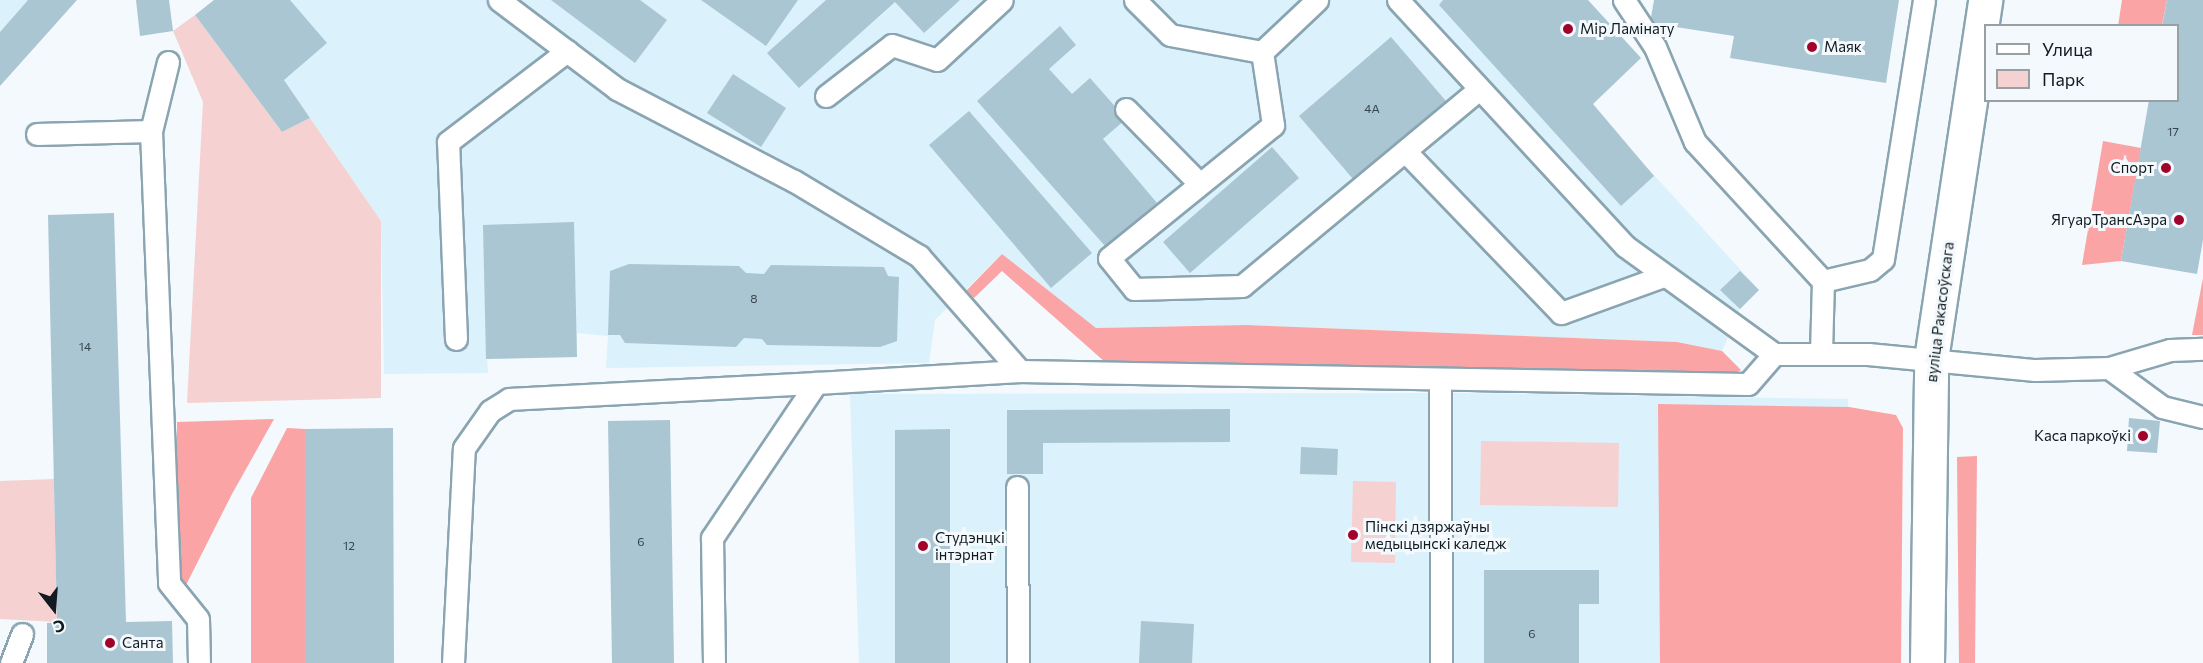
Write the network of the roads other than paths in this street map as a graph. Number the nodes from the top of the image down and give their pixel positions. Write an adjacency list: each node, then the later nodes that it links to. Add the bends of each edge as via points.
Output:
1 (499, 0): 9 (lane)
2 (1002, 0): 13 (lane, via 937,60 892,45)
3 (1135, 0): 10 (lane, via 1170,35)
4 (1317, 0): 10 (lane)
5 (1398, 0): 12 (lane)
6 (1624, 0): 20 (lane, via 1655,47 1695,142)
7 (1924, 0): 20 (lane, via 1883,260 1870,270)
8 (1985, 0): 25 (main road, вуліца Ракасоўскага)
9 (567, 51): 21 (lane, via 448,142); 27 (lane, via 617,89 794,181 919,256)
10 (1262, 52): 18 (lane, via 1273,125)
11 (168, 63): 15 (lane)
12 (1479, 88): 17 (lane); 19 (lane, via 1624,246)
13 (826, 96)
14 (1126, 109): 18 (lane)
15 (151, 131): 16 (lane); 34 (lane, via 169,584 198,619)
16 (37, 134)
17 (1405, 151): 18 (lane, via 1242,286 1134,289 1109,258); 19 (lane, via 1561,313)
18 (1200, 184)
19 (1663, 276): 23 (lane)
20 (1823, 281): 24 (lane)
21 (456, 339)
22 (2203, 349): 26 (lane, via 2170,350)
23 (1774, 354): 24 (lane); 28 (lane, via 1748,384)
24 (1821, 354): 25 (lane)
25 (1931, 359): 26 (lane, via 2035,370); 39 (main road, вуліца Ракасоўскага)
26 (2109, 368): 30 (lane, via 2162,407)
27 (1020, 371): 28 (lane); 29 (lane)
28 (1440, 382): 38 (lane)
29 (816, 383): 35 (lane, via 509,399 490,411 464,448); 36 (lane, via 712,538)
30 (2203, 417)
31 (1017, 487): 37 (lane)
32 (22, 634): 33 (lane)
33 (11, 663)
34 (199, 663)
35 (453, 663)
36 (714, 663)
37 (1018, 663)
38 (1441, 663)
39 (1927, 663)

